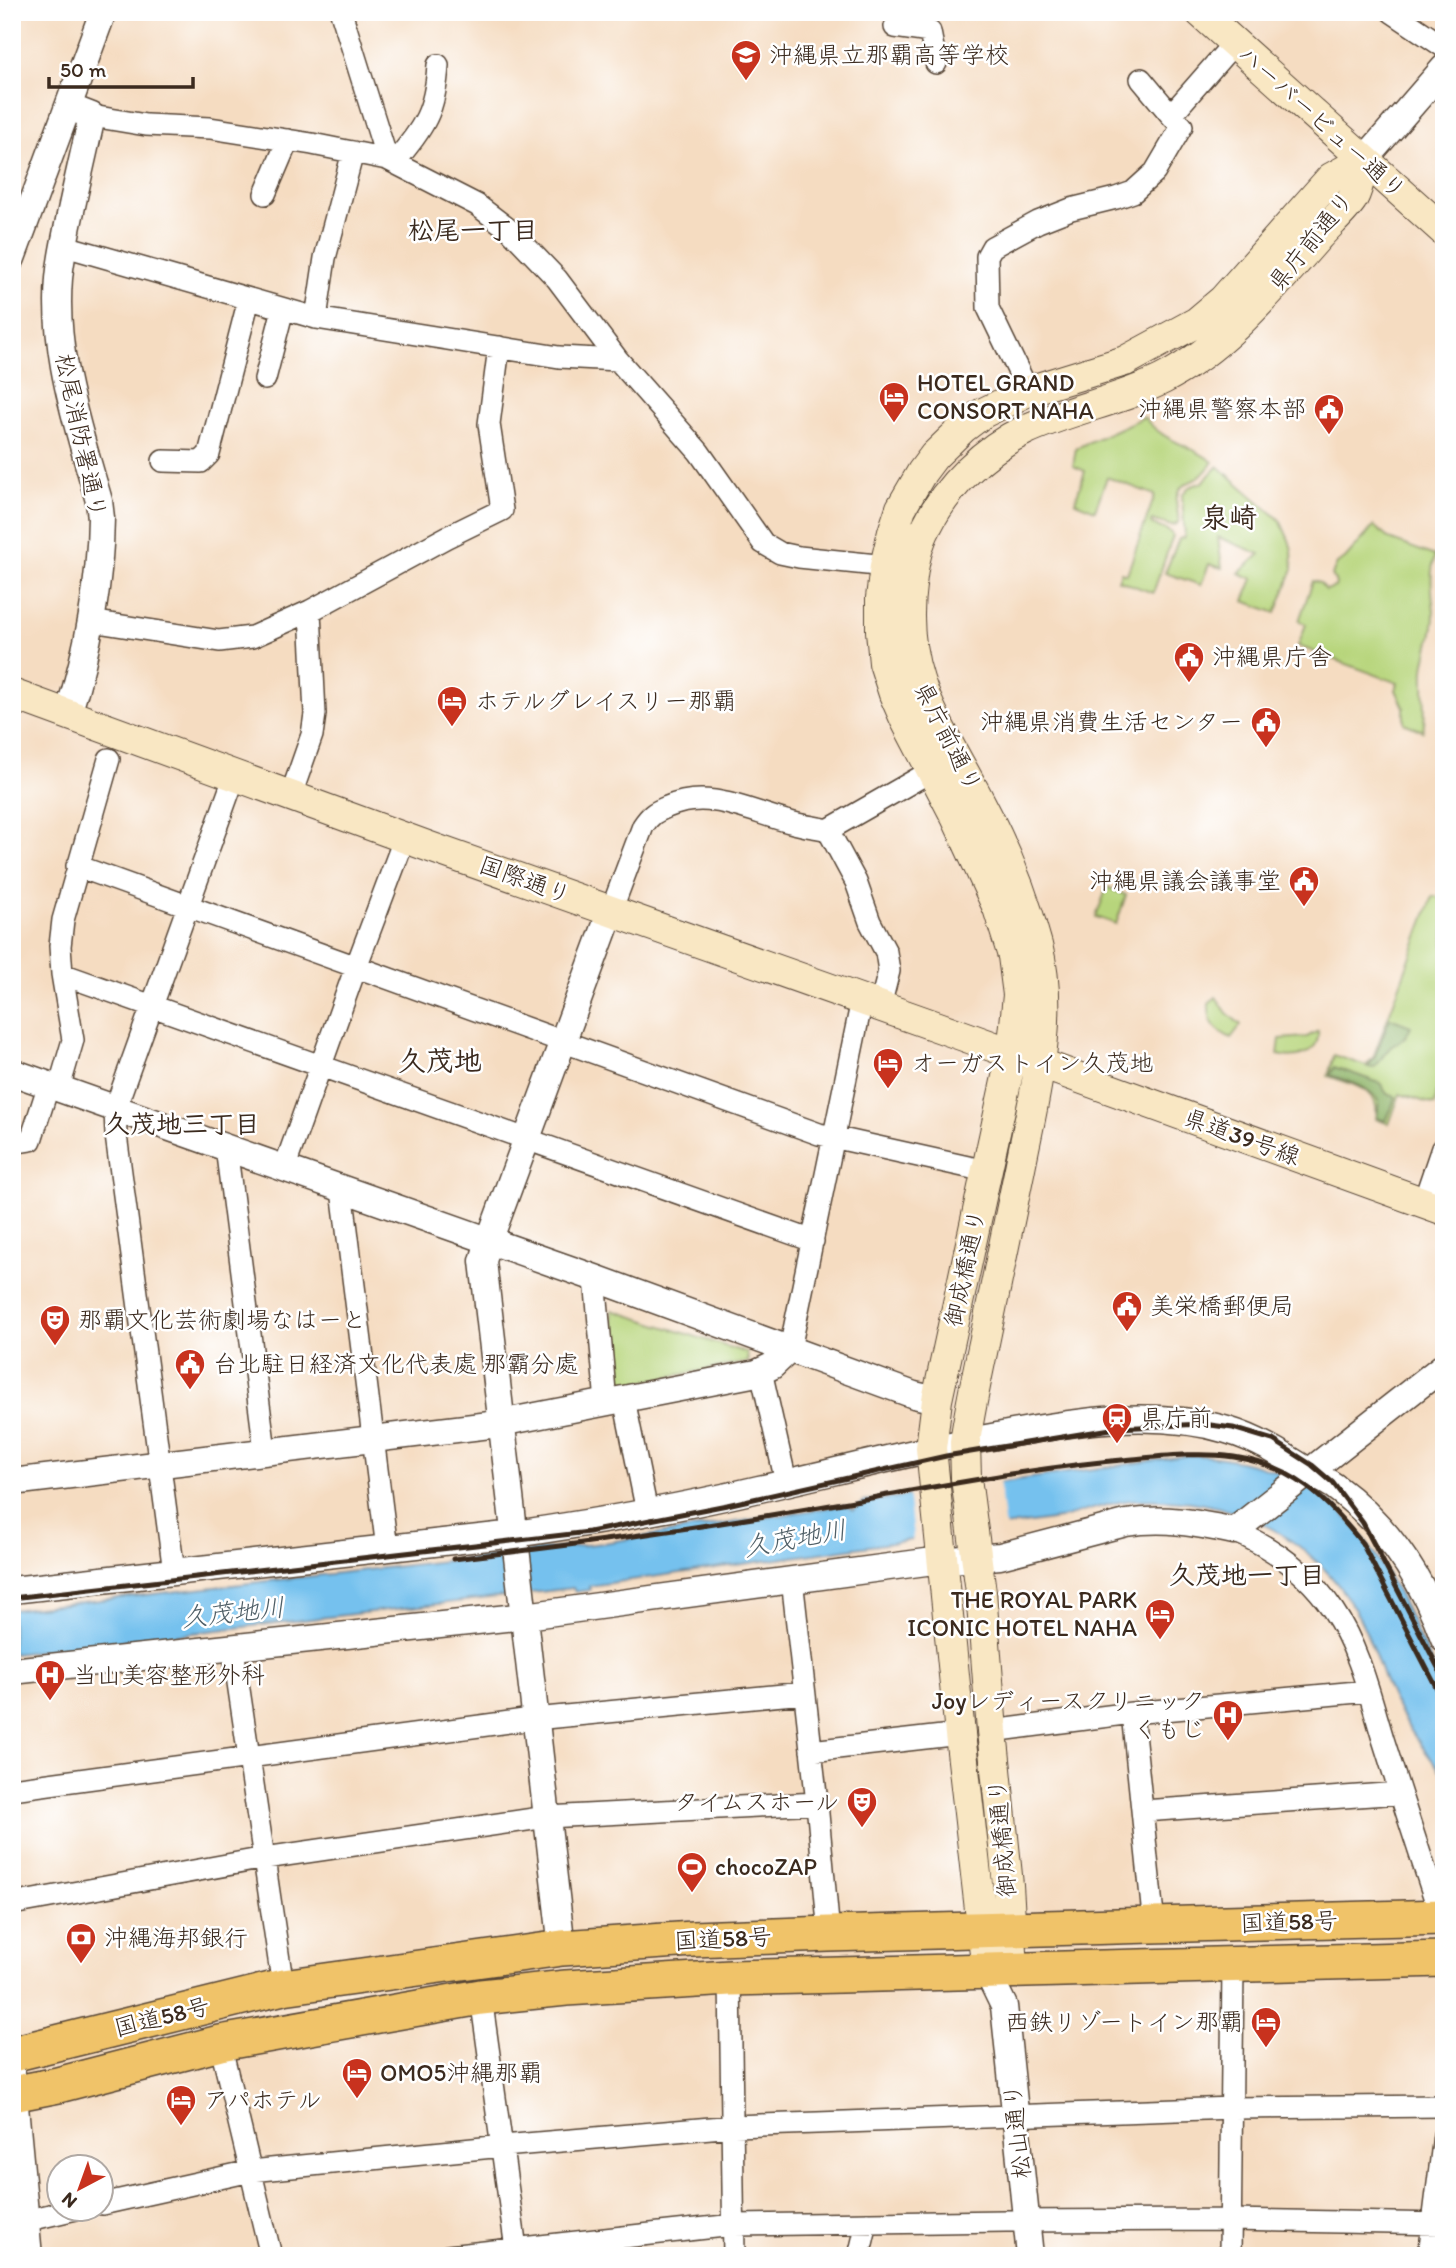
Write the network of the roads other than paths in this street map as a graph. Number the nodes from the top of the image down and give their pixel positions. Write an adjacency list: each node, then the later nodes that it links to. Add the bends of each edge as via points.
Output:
1 (103, 12): 12 (street, 松尾消防署通り)
2 (341, 12): 16 (street)
3 (1200, 12): 6 (main road, ハーバービュー通り)
4 (1392, 12): 7 (street)
5 (895, 27): 8 (street, via 930,32)
6 (1234, 43): 13 (street); 17 (main road, ハーバービュー通り)
7 (1444, 47)
8 (936, 63)
9 (438, 65): 16 (street, via 432,106 423,127)
10 (1444, 68): 17 (street)
11 (1141, 79): 13 (street)
12 (81, 111): 14 (street, via 146,125 210,128); 19 (street); 21 (street, 松尾消防署通り)
13 (1171, 115): 29 (street, via 1182,126 1155,172 1133,192 1038,222 992,247 987,256 988,308)
14 (288, 140): 15 (street); 18 (street)
15 (353, 152): 16 (street); 25 (street, via 325,258)
16 (391, 160): 27 (street, via 477,205 511,231 557,279)
17 (1364, 160): 20 (main road, ハーバービュー通り); 29 (main road, 県庁前通り, via 1331,178 1198,322 1125,362); 31 (main road, 県庁前通り, via 1353,198 1244,319 1202,355 1162,379 1027,429 997,446 963,476 937,508)
18 (265, 194)
19 (23, 231): 21 (street); 22 (street)
20 (1444, 231)
21 (65, 246): 23 (street); 33 (street, 松尾消防署通り, via 59,288 61,347 101,518)
22 (12, 258)
23 (249, 299): 24 (street); 30 (street, via 209,454 201,462)
24 (283, 309): 25 (street); 28 (street)
25 (316, 318): 26 (street)
26 (499, 347): 27 (street); 32 (street, via 488,424 502,510)
27 (618, 360): 31 (street, via 699,452 763,543 799,557)
28 (265, 379)
29 (1028, 391): 31 (main road, 県庁前通り, via 983,413 934,456 901,508 893,532)
30 (163, 461)
31 (899, 567): 37 (main road, 県庁前通り, via 881,631 884,663 901,710); 50 (main road, 県庁前通り, via 917,679 993,827 1039,951 1044,1001)
32 (310, 611): 33 (street, via 252,637 219,641); 39 (street, via 314,721)
33 (92, 621): 35 (street, 松尾消防署通り)
34 (12, 694): 35 (main road, 国際通り)
35 (68, 713): 38 (main road, 国際通り)
36 (109, 759): 42 (street)
37 (933, 770): 40 (street); 50 (main road, 県庁前通り, via 1008,934)
38 (235, 775): 39 (main road, 国際通り); 43 (street)
39 (291, 795): 41 (main road, 国際通り)
40 (828, 830): 44 (street, via 736,804 705,799 674,804 650,814); 47 (street, via 886,952 889,971)
41 (405, 837): 44 (main road, 国際通り); 45 (street)
42 (77, 866): 43 (street); 46 (street, via 63,920)
43 (187, 907): 45 (street); 48 (street)
44 (611, 911): 47 (main road, 国際通り); 49 (street)
45 (356, 967): 49 (street); 51 (street)
46 (62, 974): 48 (street); 53 (street, via 73,1040)
47 (871, 1003): 50 (main road, 国際通り); 56 (street)
48 (151, 1004): 51 (street); 54 (street)
49 (562, 1041): 55 (street); 56 (street)
50 (1026, 1059): 61 (main road, 御成橋通り); 63 (main road, 県道39号線); 74 (main road, 御成橋通り)
51 (322, 1064): 55 (street); 60 (street)
52 (12, 1072): 53 (street)
53 (54, 1086): 54 (street); 57 (street, via 31,1140)
54 (115, 1109): 58 (street); 77 (street)
55 (528, 1138): 64 (street); 65 (street)
56 (833, 1138): 61 (street); 65 (street)
57 (12, 1143)
58 (226, 1147): 60 (street); 76 (street)
59 (1444, 1150): 63 (street)
60 (284, 1169): 62 (street)
61 (986, 1171): 70 (main road, 御成橋通り)
62 (342, 1190): 64 (street); 73 (street)
63 (1435, 1207)
64 (489, 1241): 66 (street); 72 (street, via 484,1275)
65 (813, 1241): 67 (street)
66 (596, 1278): 67 (street); 71 (street)
67 (790, 1349): 69 (street); 70 (street)
68 (1444, 1366): 78 (street)
69 (761, 1371): 71 (street); 80 (street)
70 (937, 1400): 75 (main road, 御成橋通り)
71 (615, 1401): 72 (street); 81 (street)
72 (502, 1423): 73 (street); 83 (street)
73 (374, 1438): 76 (street); 84 (street)
74 (965, 1441): 75 (street); 78 (street, via 1100,1420 1183,1422 1227,1430 1278,1452); 85 (main road, 御成橋通り)
75 (931, 1448): 80 (street); 86 (main road, 御成橋通り)
76 (265, 1451): 77 (street)
77 (159, 1464): 79 (street); 87 (street)
78 (1309, 1472): 82 (street); 91 (street, via 1368,1515 1394,1544 1416,1576)
79 (12, 1482)
80 (786, 1482): 81 (street)
81 (647, 1512): 83 (street)
82 (1234, 1531): 85 (street, via 1192,1522 1145,1520 1000,1556); 94 (street, via 1274,1551 1320,1593 1344,1628)
83 (517, 1542): 84 (street); 90 (street)
84 (387, 1549): 87 (street)
85 (975, 1549): 86 (street); 98 (main road, 御成橋通り)
86 (942, 1552): 88 (street); 99 (main road, 御成橋通り)
87 (174, 1572): 89 (street)
88 (792, 1579): 90 (street); 95 (street)
89 (12, 1590)
90 (524, 1609): 92 (street); 97 (street)
91 (1444, 1638)
92 (233, 1648): 93 (street); 101 (street)
93 (12, 1671)
94 (1368, 1691): 96 (street); 103 (street)
95 (804, 1693): 97 (street); 100 (street)
96 (1132, 1713): 98 (street); 105 (street)
97 (537, 1718): 101 (street); 106 (street)
98 (992, 1731): 111 (main road, 御成橋通り, via 1008,1885)
99 (960, 1734): 100 (street); 111 (main road, 御成橋通り)
100 (811, 1751): 104 (street)
101 (249, 1756): 102 (street); 107 (street)
102 (12, 1789)
103 (1400, 1793): 105 (street); 109 (street)
104 (817, 1803): 106 (street); 112 (street)
105 (1143, 1811): 110 (street)
106 (547, 1817): 107 (street); 113 (street)
107 (265, 1858): 108 (street); 118 (street)
108 (12, 1903)
109 (1442, 1917): 110 (highway, 国道58号)
110 (1154, 1926): 111 (highway, 国道58号)
111 (997, 1930): 112 (highway, 国道58号); 116 (main road, 御成橋通り)
112 (828, 1934): 113 (highway, 国道58号)
113 (562, 1948): 118 (highway, 国道58号)
114 (1444, 1959): 115 (highway, 国道58号)
115 (1233, 1965): 116 (highway, 国道58号); 124 (street)
116 (1000, 1970): 117 (highway, 国道58号); 125 (street, 松山通り)
117 (730, 1978): 119 (highway, 国道58号); 126 (street)
118 (284, 1987): 121 (highway, 国道58号)
119 (481, 1997): 120 (highway, 国道58号); 128 (street)
120 (220, 2043): 122 (highway, 国道58号, via 58,2085); 129 (street)
121 (12, 2054)
122 (13, 2087): 134 (street)
123 (1444, 2106): 124 (street)
124 (1233, 2108): 125 (street); 133 (street)
125 (1016, 2116): 126 (street); 132 (street, 松山通り)
126 (734, 2126): 128 (street); 137 (street)
127 (1444, 2135): 136 (street)
128 (503, 2146): 129 (street); 138 (street)
129 (251, 2171): 130 (street); 140 (street)
130 (116, 2201)
131 (46, 2216): 134 (street)
132 (1026, 2220): 133 (street); 135 (street); 144 (street, 松山通り)
133 (1231, 2220): 136 (street); 145 (street)
134 (20, 2222): 139 (street)
135 (867, 2223): 137 (street); 143 (street)
136 (1438, 2224): 146 (street)
137 (734, 2225): 138 (street); 142 (street)
138 (516, 2252): 141 (street)
139 (29, 2256)
140 (271, 2256)
141 (448, 2256)
142 (734, 2256)
143 (859, 2256)
144 (1030, 2256)
145 (1230, 2256)
146 (1429, 2256)

